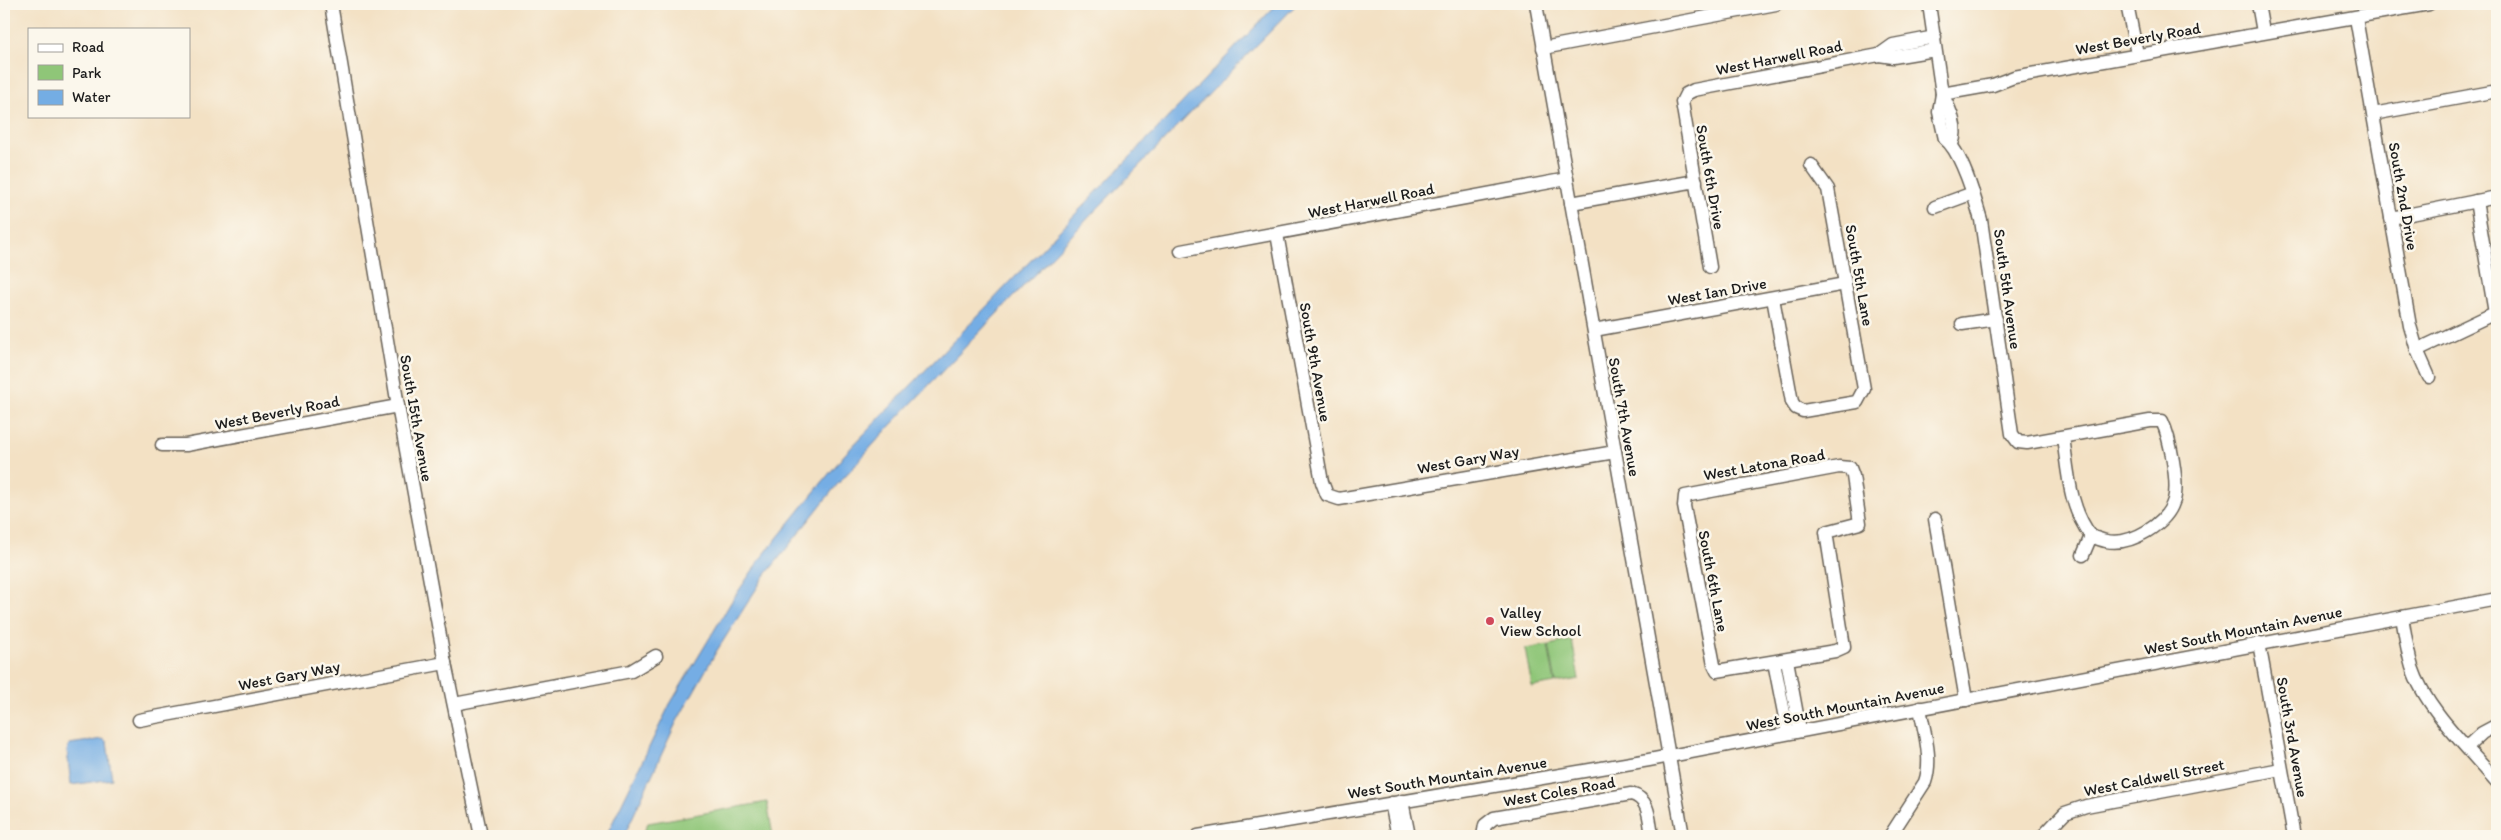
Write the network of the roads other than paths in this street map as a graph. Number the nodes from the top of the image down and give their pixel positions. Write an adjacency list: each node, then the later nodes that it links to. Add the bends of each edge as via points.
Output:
1 (331, 4): 37 (street, South 15th Avenue)
2 (1536, 4): 11 (street, South 7th Avenue)
3 (1776, 4): 11 (street)
4 (1929, 4): 10 (street, South 5th Avenue)
5 (2127, 4): 12 (street)
6 (2258, 4): 9 (street)
7 (2429, 4): 8 (street, West Beverly Road)
8 (2356, 18): 9 (street, West Beverly Road); 16 (street, South 2nd Drive)
9 (2263, 32): 12 (street, West Beverly Road)
10 (1935, 44): 14 (street, West Harwell Road, via 1907,49 1893,57 1880,54); 15 (street, South 5th Avenue)
11 (1543, 48): 18 (street, South 7th Avenue)
12 (2137, 54): 15 (street, West Beverly Road)
13 (2497, 91): 16 (street)
14 (1686, 94): 19 (street, South 6th Drive, via 1682,102)
15 (1942, 94): 20 (street, South 5th Avenue, via 1939,112 1956,136 1952,144)
16 (2373, 114): 25 (street, South 2nd Drive)
17 (1810, 165): 29 (street, South 5th Lane, via 1828,189)
18 (1567, 179): 23 (street, South 7th Avenue); 26 (street, West Harwell Road)
19 (1696, 182): 23 (street); 28 (street, South 6th Drive)
20 (1973, 192): 24 (street); 32 (street, South 5th Avenue, via 1981,220)
21 (2497, 198): 22 (street)
22 (2476, 201): 25 (street); 31 (street)
23 (1572, 203): 34 (street, South 7th Avenue)
24 (1935, 207)
25 (2391, 218): 35 (street, South 2nd Drive)
26 (1276, 234): 27 (street, West Harwell Road); 41 (street, South 9th Avenue)
27 (1181, 251)
28 (1710, 267)
29 (1845, 284): 30 (street, West Ian Drive); 30 (street, South 5th Lane, via 1864,389 1857,402 1802,411 1796,408 1792,402)
30 (1773, 298): 34 (street, West Ian Drive)
31 (2496, 312): 35 (street)
32 (1996, 319): 33 (street); 38 (street, South 5th Avenue, via 2012,434 2018,442 2027,444)
33 (1962, 324)
34 (1594, 330): 40 (street, South 7th Avenue)
35 (2417, 350): 36 (street, South 2nd Drive)
36 (2429, 377)
37 (398, 406): 39 (street, West Beverly Road, via 186,445); 51 (street, South 15th Avenue)
38 (2063, 437): 44 (street, via 2074,503); 44 (street, via 2150,421 2162,421 2166,430 2176,488 2170,510 2149,530 2134,537 2108,542)
39 (162, 445)
40 (1615, 452): 41 (street, West Gary Way, via 1339,499); 59 (street, South 7th Avenue)
41 (1327, 495)
42 (1685, 496): 50 (street, South 6th Lane, via 1685,515 1717,671); 50 (street, West Latona Road, via 1838,467 1850,468 1860,523 1826,532 1844,647)
43 (1935, 519): 52 (street)
44 (2091, 536): 45 (street)
45 (2083, 555)
46 (2497, 599): 47 (street, West South Mountain Avenue)
47 (2402, 617): 48 (street, West South Mountain Avenue); 58 (street, via 2417,679)
48 (2259, 643): 52 (street, West South Mountain Avenue); 60 (street, South 3rd Avenue)
49 (656, 656): 53 (street, via 631,671)
50 (1780, 661): 57 (street)
51 (445, 663): 53 (street, South 15th Avenue); 55 (street, West Gary Way)
52 (1966, 700): 54 (street, West South Mountain Avenue)
53 (454, 704): 64 (street, South 15th Avenue)
54 (1920, 708): 57 (street, West South Mountain Avenue); 70 (street, via 1928,758 1927,777)
55 (138, 720)
56 (2497, 725): 58 (street)
57 (1794, 732): 59 (street, West South Mountain Avenue)
58 (2467, 747): 61 (street)
59 (1668, 757): 62 (street, West South Mountain Avenue); 69 (street, South 7th Avenue)
60 (2281, 769): 71 (street, West Caldwell Street, via 2086,806 2065,813); 72 (street, South 3rd Avenue)
61 (2497, 782)
62 (1397, 802): 65 (street, West South Mountain Avenue); 66 (street); 67 (street)
63 (1484, 831): 68 (street, West Coles Road, via 1494,818 1631,794 1641,797 1646,804)
64 (481, 836)
65 (1198, 836)
66 (1398, 836)
67 (1409, 836)
68 (1652, 836)
69 (1683, 836)
70 (1890, 836)
71 (2043, 836)
72 (2294, 836)

